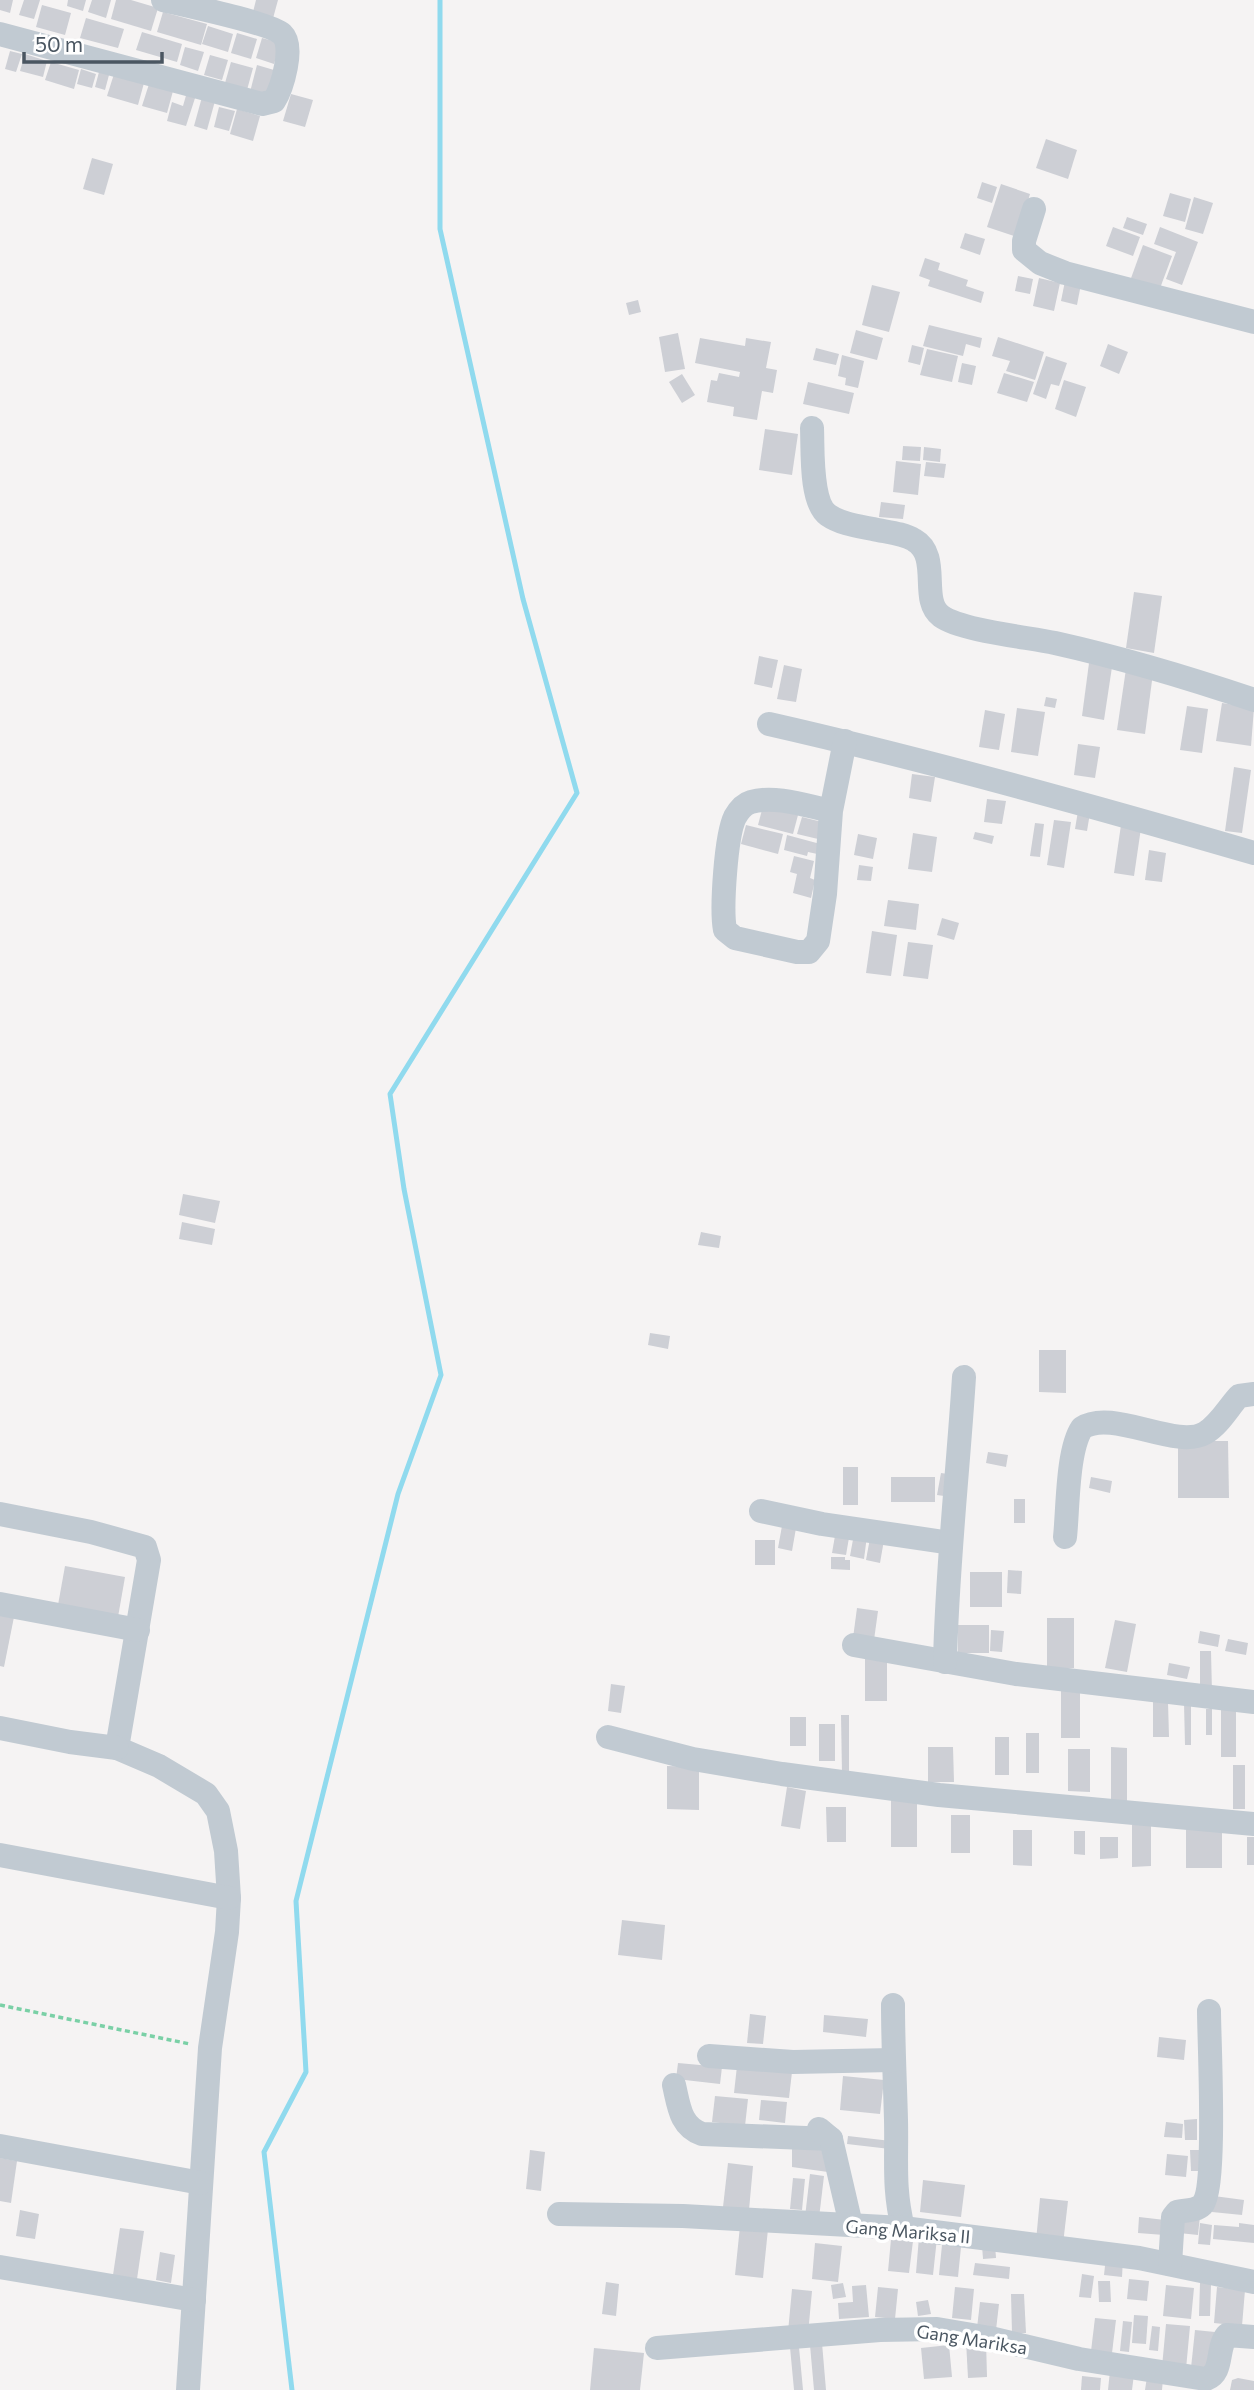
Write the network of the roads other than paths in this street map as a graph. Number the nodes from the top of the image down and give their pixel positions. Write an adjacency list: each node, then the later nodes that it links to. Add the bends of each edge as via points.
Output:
1 (163, 0): 2 (street, via 281,33 289,51 274,101 262,104)
2 (0, 34)
3 (1034, 209): 4 (street, via 1024,250 1040,263)
4 (1254, 322)
5 (812, 428): 6 (street, via 821,509 850,525 916,540 929,561 934,608 940,615 1111,657)
6 (1254, 701)
7 (769, 724): 8 (street)
8 (845, 741): 9 (street); 10 (street)
9 (831, 811): 9 (street, via 825,894 814,948 797,952 735,938 725,930 722,915 729,846 734,818 744,805 764,799)
10 (1254, 853)
11 (964, 1377): 16 (street)
12 (1254, 1394): 15 (street, via 1239,1396 1211,1429 1193,1437 1097,1422 1082,1428 1072,1462)
13 (761, 1511): 16 (street)
14 (0, 1514): 18 (street, via 145,1547 149,1560)
15 (1065, 1537)
16 (951, 1543): 20 (street)
17 (0, 1604): 18 (street)
18 (138, 1630): 24 (street)
19 (854, 1645): 20 (street)
20 (945, 1662): 21 (street)
21 (1254, 1702)
22 (0, 1728): 24 (street)
23 (608, 1737): 25 (street, via 693,1759 782,1774 939,1795)
24 (117, 1748): 27 (street, via 159,1766 213,1802 226,1851)
25 (1254, 1824)
26 (0, 1855): 27 (street)
27 (229, 1898): 34 (street, via 210,2048)
28 (892, 2005): 31 (street)
29 (1209, 2011): 38 (street, via 1212,2122 1206,2198 1196,2209 1173,2217)
30 (709, 2056): 31 (street, via 793,2062)
31 (894, 2060): 37 (street, via 896,2201)
32 (674, 2085): 36 (street, via 683,2122 702,2134 823,2132)
33 (0, 2146): 34 (street)
34 (201, 2183): 41 (street)
35 (559, 2214): 36 (street, Gang Mariksa II)
36 (851, 2225): 37 (street, Gang Mariksa II)
37 (903, 2228): 38 (street, Gang Mariksa II)
38 (1170, 2264): 40 (street, Gang Mariksa II)
39 (0, 2267): 41 (street)
40 (1254, 2282)
41 (194, 2300): 44 (street)
42 (1254, 2337): 43 (street, Gang Mariksa, via 1227,2335 1216,2371 1206,2379 1079,2359 937,2329)
43 (657, 2348)
44 (188, 2390)

